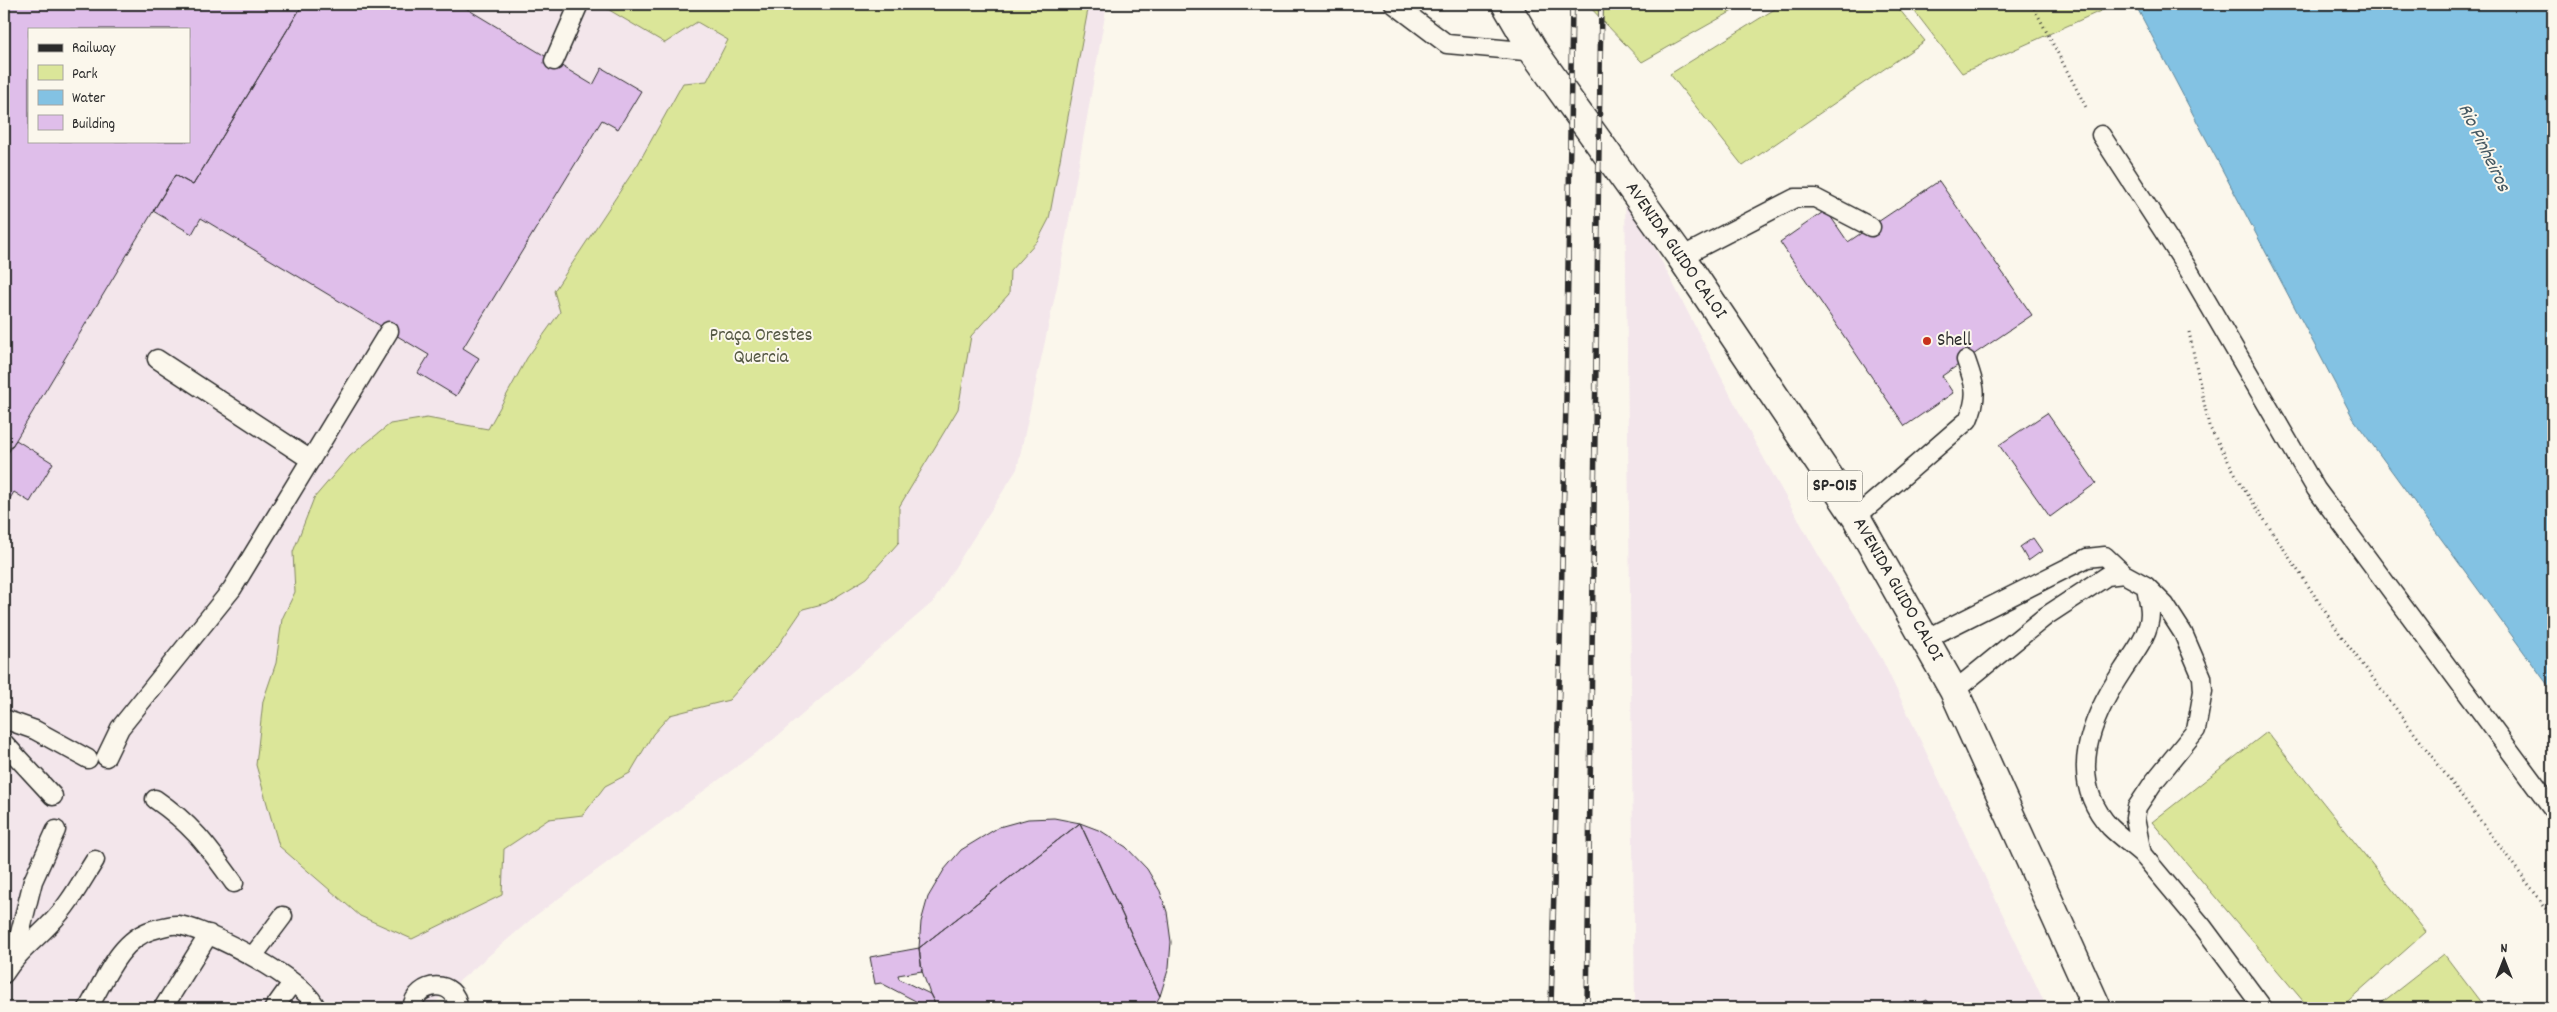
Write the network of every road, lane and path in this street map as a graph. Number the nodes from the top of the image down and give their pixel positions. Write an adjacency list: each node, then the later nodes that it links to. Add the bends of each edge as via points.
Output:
1 (579, 4): 5 (lane)
2 (1394, 4): 4 (lane, via 1447,44)
3 (1506, 4): 4 (highway, AVENIDA GUIDO CALOI / SP-015)
4 (1534, 52): 8 (highway, AVENIDA GUIDO CALOI / SP-015)
5 (554, 61)
6 (2100, 135): 24 (lane, via 2188,269 2316,489)
7 (1872, 227): 8 (lane, via 1815,198 1795,198)
8 (1681, 257): 13 (highway, AVENIDA GUIDO CALOI / SP-015)
9 (389, 331): 12 (lane)
10 (157, 359): 12 (lane)
11 (1966, 360): 13 (lane, via 1975,384 1975,402 1968,420)
12 (311, 460): 20 (lane, via 232,589 120,728)
13 (1856, 517): 16 (highway, AVENIDA GUIDO CALOI / SP-015)
14 (2124, 574): 15 (lane); 16 (lane, via 2105,556 2087,558); 17 (lane, via 2107,576 2046,616)
15 (2146, 586): 26 (lane, via 2150,613 2144,637 2102,703 2090,732 2086,766 2091,797 2110,826); 26 (lane, via 2165,605 2183,633 2202,677 2203,691 2196,730 2152,783 2137,807 2135,818)
16 (1926, 639): 17 (highway, AVENIDA GUIDO CALOI / SP-015)
17 (1954, 691): 41 (highway, AVENIDA GUIDO CALOI / SP-015)
18 (4, 720): 21 (lane, via 35,730)
19 (4, 743): 22 (lane)
20 (106, 758)
21 (88, 759)
22 (53, 796)
23 (155, 800): 28 (lane, via 180,816 202,838)
24 (2553, 809)
25 (56, 830): 32 (lane, via 32,881)
26 (2142, 854): 42 (lane, via 2203,927)
27 (95, 860): 32 (lane, via 51,924)
28 (234, 884)
29 (283, 916): 31 (lane)
30 (209, 934): 31 (lane); 35 (lane, via 177,925 150,930 126,944); 36 (lane)
31 (253, 956): 34 (lane)
32 (14, 957): 33 (lane)
33 (4, 974)
34 (292, 982): 37 (lane); 38 (lane, via 314,1000)
35 (88, 1008)
36 (163, 1008)
37 (274, 1008)
38 (316, 1008)
39 (412, 1008): 40 (lane, via 421,990 441,986 452,991)
40 (458, 1008)
41 (2097, 1008)
42 (2263, 1008)

